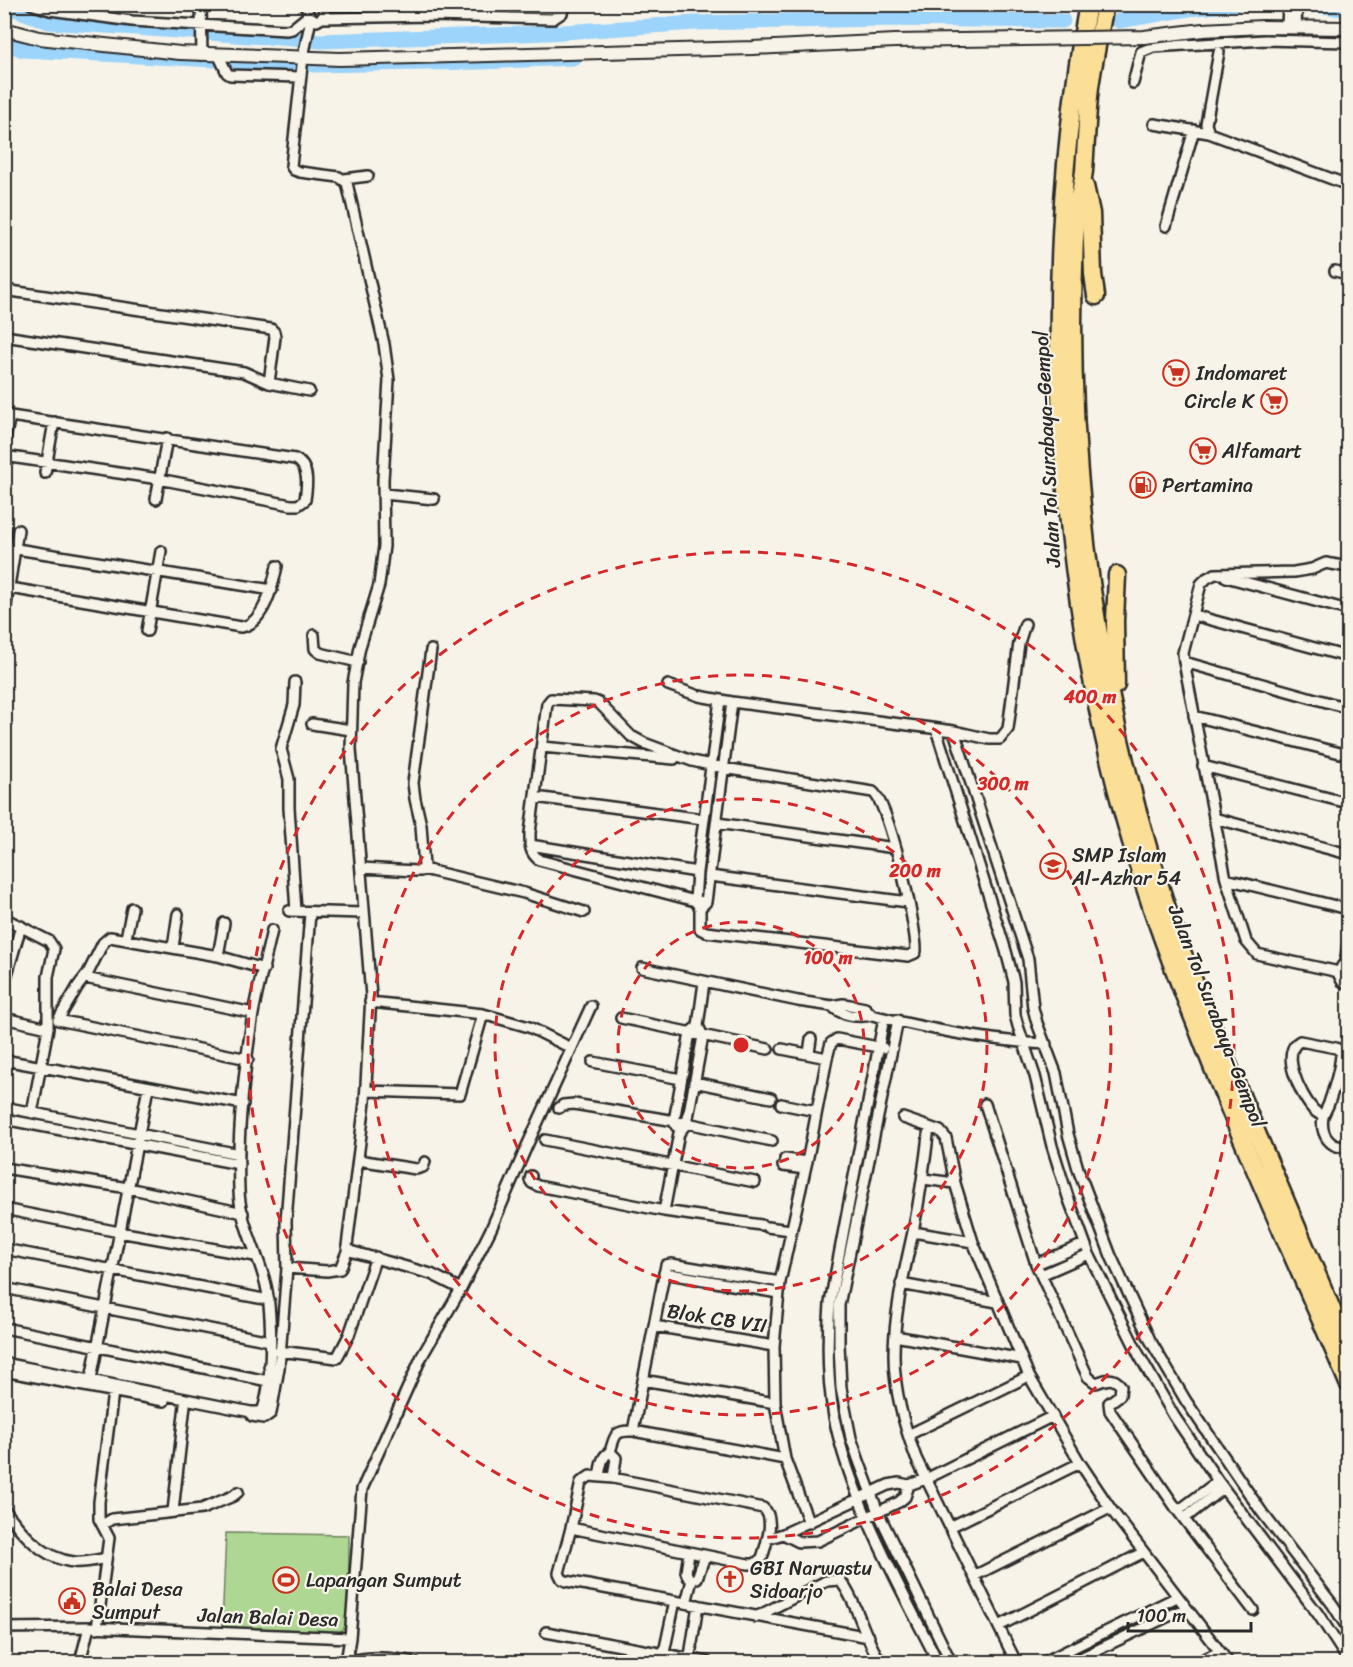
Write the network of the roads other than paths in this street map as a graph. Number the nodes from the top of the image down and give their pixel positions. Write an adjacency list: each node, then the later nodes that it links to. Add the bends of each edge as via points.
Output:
1 (31, 4): 15 (street, via 50,10)
2 (201, 4): 15 (street)
3 (322, 4): 12 (street, via 326,11)
4 (354, 4): 10 (street)
5 (1288, 4): 16 (street)
6 (1297, 4): 16 (street)
7 (310, 5): 11 (street)
8 (1097, 6): 17 (highway, Jalan Tol Surabaya–Gempol)
9 (565, 7): 10 (street, via 553,19)
10 (432, 9): 12 (street)
11 (310, 17): 12 (street, via 317,21); 15 (street, via 290,30); 24 (street)
12 (322, 18)
13 (1348, 28): 16 (street)
14 (4, 29): 22 (street, via 39,38)
15 (203, 29): 22 (street)
16 (1286, 29): 18 (street); 21 (street)
17 (1092, 32): 32 (highway, Jalan Tol Surabaya–Gempol); 146 (highway, Jalan Tol Surabaya–Gempol, via 1065,182 1060,290 1060,391 1073,561 1104,736 1142,881 1189,1008)
18 (1264, 32): 20 (street); 24 (street, bridge, via 1203,30 1122,38 895,41 340,59)
19 (1214, 42): 20 (street); 23 (street); 27 (street, via 1164,45 1141,52)
20 (1228, 42): 23 (street)
21 (1348, 42)
22 (202, 50): 25 (street)
23 (1219, 52): 30 (street, via 1206,124)
24 (303, 54): 25 (street); 26 (street)
25 (220, 60): 26 (street, via 227,73 237,77)
26 (300, 77): 33 (street, via 291,166 300,172)
27 (1133, 83)
28 (1154, 123): 29 (street)
29 (1194, 130): 30 (street); 35 (street)
30 (1209, 133): 34 (street)
31 (368, 176): 33 (street)
32 (1083, 176): 39 (highway, via 1091,213); 80 (highway, Jalan Tol Surabaya–Gempol, via 1076,214 1074,293 1080,484 1102,663)
33 (344, 179): 51 (street, via 388,366)
34 (1348, 185)
35 (1166, 226)
36 (1335, 271): 37 (street)
37 (1348, 274)
38 (4, 290): 41 (street, via 271,329 274,337)
39 (1096, 296)
40 (4, 336): 41 (street, via 244,372)
41 (268, 383): 42 (street)
42 (309, 391)
43 (7, 415): 44 (street); 46 (street)
44 (54, 422): 45 (street); 48 (street)
45 (167, 438): 50 (street); 50 (street, via 300,461 306,469 305,500 291,505)
46 (4, 443)
47 (4, 456): 48 (street)
48 (47, 461): 49 (street); 50 (street)
49 (45, 472)
50 (159, 479): 52 (street)
51 (384, 494): 53 (street); 74 (street, via 383,560)
52 (156, 499)
53 (434, 499)
54 (18, 530): 56 (street)
55 (4, 547): 56 (street)
56 (15, 549): 60 (street); 63 (street)
57 (161, 551): 60 (street)
58 (277, 566): 64 (street)
59 (1348, 567): 61 (street, via 1326,563 1294,572)
60 (157, 570): 64 (street); 66 (street)
61 (1215, 574): 65 (street); 67 (street, via 1201,584)
62 (1118, 575): 80 (highway, via 1116,690)
63 (6, 588): 66 (street); 68 (street)
64 (272, 590): 66 (street, via 252,623 245,627)
65 (1348, 610)
66 (150, 611): 70 (street)
67 (1193, 615): 73 (street); 75 (street)
68 (4, 618)
69 (1025, 624): 86 (street, via 1007,733 995,740)
70 (147, 631)
71 (314, 635): 74 (street, via 315,649 320,653)
72 (431, 650): 104 (street, via 413,783 421,825)
73 (1348, 657)
74 (358, 662): 85 (street)
75 (1184, 662): 81 (street); 82 (street)
76 (295, 682): 113 (street, via 294,705 281,749 289,779 292,911)
77 (668, 685): 78 (street)
78 (720, 700): 79 (street); 90 (street)
79 (732, 702): 84 (street); 92 (street)
80 (1112, 704): 146 (highway, Jalan Tol Surabaya–Gempol, via 1160,885 1208,1015)
81 (1348, 708)
82 (1194, 716): 88 (street); 91 (street)
83 (312, 724): 85 (street)
84 (936, 729): 86 (street); 119 (street)
85 (351, 730): 103 (street)
86 (954, 731): 117 (street)
87 (542, 747): 89 (street); 89 (street, via 549,700 590,700 599,703 631,736); 93 (street)
88 (1348, 755)
89 (692, 761): 90 (street)
90 (711, 765): 92 (street); 96 (street)
91 (1203, 766): 94 (street); 95 (street)
92 (724, 768): 97 (street); 99 (street, via 873,792 881,803)
93 (535, 797): 96 (street); 98 (street)
94 (1348, 803)
95 (1214, 818): 102 (street); 107 (street)
96 (703, 819): 100 (street)
97 (717, 823): 99 (street); 101 (street)
98 (530, 845): 105 (street); 109 (street, via 539,860)
99 (895, 848): 108 (street)
100 (700, 849): 101 (street); 105 (street)
101 (714, 851): 106 (street)
102 (1348, 854)
103 (361, 868): 104 (street); 114 (street)
104 (423, 869): 112 (street)
105 (697, 872): 109 (street)
106 (710, 876): 108 (street); 109 (street)
107 (1226, 879): 111 (street); 126 (street, via 1246,941 1257,954)
108 (908, 902): 109 (street, via 916,946 915,953 908,956 706,932 699,927)
109 (700, 904)
110 (132, 908): 122 (street)
111 (1348, 909)
112 (584, 912)
113 (310, 913): 114 (street); 212 (street, via 286,1210)
114 (364, 913): 133 (street)
115 (178, 914): 124 (street)
116 (4, 918): 120 (street)
117 (1015, 920): 119 (street); 148 (street, via 1030,969 1036,1023)
118 (224, 923): 125 (street)
119 (999, 926): 147 (street, via 1011,966 1015,1015)
120 (21, 927): 132 (street); 141 (street, via 49,941 54,949 48,977)
121 (273, 930): 128 (street)
122 (126, 938): 124 (street); 129 (street, via 114,936 105,940)
123 (1348, 943): 126 (street)
124 (173, 947): 125 (street)
125 (218, 956): 128 (street)
126 (1344, 967): 131 (street, via 1342,981)
127 (642, 968): 130 (street)
128 (264, 969): 135 (street)
129 (85, 978): 135 (street); 141 (street)
130 (704, 982): 139 (street, via 832,1006 848,1015); 142 (street)
131 (1348, 984)
132 (4, 985)
133 (370, 1002): 136 (street); 163 (street)
134 (591, 1006): 150 (street)
135 (253, 1013): 156 (street)
136 (483, 1014): 150 (street, via 529,1028); 163 (street, via 460,1094)
137 (4, 1018): 141 (street)
138 (621, 1018): 143 (street)
139 (884, 1018): 140 (street); 149 (street)
140 (898, 1020): 147 (street); 153 (street)
141 (52, 1022): 156 (street); 159 (street)
142 (698, 1026): 143 (street); 144 (street)
143 (690, 1033): 144 (street); 160 (street)
144 (703, 1036): 151 (street); 161 (street)
145 (811, 1039): 154 (street)
146 (1210, 1041): 231 (highway, Jalan Tol Surabaya–Gempol); 241 (highway, Jalan Tol Surabaya–Gempol, via 1262,1185)
147 (1025, 1043): 148 (street); 205 (street, via 1052,1146)
148 (1046, 1044): 262 (street, via 1079,1172 1135,1309 1186,1401)
149 (879, 1047): 153 (street); 155 (street, via 837,1039 831,1043); 223 (street)
150 (571, 1048): 219 (street, via 491,1229)
151 (768, 1049)
152 (782, 1049): 154 (street)
153 (892, 1050): 223 (street)
154 (809, 1053): 155 (street)
155 (827, 1058): 170 (street)
156 (248, 1059): 165 (street)
157 (4, 1060): 159 (street)
158 (593, 1062): 160 (street)
159 (41, 1067): 162 (street); 171 (street)
160 (681, 1080): 176 (street)
161 (694, 1082): 164 (street); 177 (street)
162 (148, 1088): 165 (street); 181 (street)
163 (366, 1091): 187 (street)
164 (771, 1098)
165 (243, 1104): 186 (street)
166 (781, 1104): 170 (street)
167 (986, 1104): 211 (street)
168 (4, 1107): 171 (street)
169 (559, 1107): 176 (street, via 574,1104)
170 (816, 1111): 191 (street)
171 (32, 1113): 175 (street)
172 (1323, 1116): 172 (street, via 1341,1052 1300,1041 1292,1050 1292,1067 1312,1109); 185 (street, via 1327,1141)
173 (903, 1118): 178 (street)
174 (4, 1119): 179 (street)
175 (62, 1119): 179 (street); 181 (street)
176 (674, 1121): 177 (street); 180 (street)
177 (687, 1123): 180 (street); 183 (street)
178 (929, 1128): 194 (street); 196 (street, via 940,1131 945,1138)
179 (60, 1130): 184 (street)
180 (679, 1134): 190 (street)
181 (137, 1135): 184 (street); 186 (street)
182 (545, 1140): 190 (street)
183 (772, 1141)
184 (135, 1145): 186 (street); 197 (street)
185 (1348, 1146)
186 (239, 1159): 200 (street)
187 (358, 1160): 188 (street, via 416,1169); 207 (street)
188 (425, 1162)
189 (784, 1163): 191 (street)
190 (673, 1165): 195 (street); 199 (street)
191 (806, 1165): 201 (street)
192 (4, 1168): 197 (street)
193 (531, 1176): 199 (street, via 532,1184 538,1186)
194 (923, 1179): 196 (street); 203 (street)
195 (755, 1182)
196 (955, 1183): 204 (street)
197 (128, 1188): 200 (street); 202 (street)
198 (4, 1209): 202 (street)
199 (664, 1211): 201 (street)
200 (243, 1213): 209 (street)
201 (791, 1230): 216 (street)
202 (119, 1232): 209 (street); 213 (street)
203 (913, 1232): 204 (street); 217 (street)
204 (973, 1242): 222 (street)
205 (1085, 1244): 208 (street); 211 (street)
206 (4, 1249): 213 (street)
207 (348, 1249): 210 (street); 212 (street, via 340,1269)
208 (1089, 1254): 215 (street); 255 (street, via 1138,1355)
209 (255, 1257): 221 (street)
210 (376, 1257): 219 (street, via 431,1274); 232 (street, via 337,1358)
211 (1036, 1264): 215 (street)
212 (287, 1268): 232 (street)
213 (112, 1270): 221 (street); 224 (street)
214 (664, 1272): 216 (street, via 666,1265 671,1264); 220 (street); 225 (street)
215 (1041, 1275): 264 (street, via 1090,1381 1111,1378 1121,1386 1120,1395 1109,1402 1110,1411)
216 (780, 1282): 220 (street)
217 (901, 1284): 222 (street); 227 (street)
218 (4, 1288): 224 (street)
219 (460, 1289): 294 (street, via 422,1356 362,1489)
220 (778, 1293): 229 (street)
221 (269, 1300): 228 (street)
222 (997, 1302): 233 (street)
223 (835, 1304): 257 (street, via 842,1388 851,1438); 258 (street, via 827,1335 834,1417)
224 (104, 1309): 228 (street); 230 (street)
225 (654, 1326): 229 (street, Blok CB VII); 239 (street)
226 (4, 1328): 230 (street)
227 (895, 1336): 233 (street); 247 (street, via 898,1396)
228 (270, 1341): 235 (street)
229 (774, 1346): 243 (street)
230 (97, 1347): 238 (street); 240 (street)
231 (1348, 1347)
232 (279, 1351): 235 (street)
233 (1022, 1359): 237 (street)
234 (4, 1363): 238 (street)
235 (274, 1367): 240 (street); 244 (street, via 271,1413 266,1417)
236 (4, 1371): 242 (street)
237 (1029, 1376): 245 (street); 247 (street)
238 (91, 1379): 240 (street, via 256,1412 263,1409)
239 (643, 1380): 243 (street); 246 (street)
240 (268, 1381)
241 (1348, 1383)
242 (113, 1392): 244 (street); 268 (street, via 99,1502)
243 (775, 1403): 249 (street)
244 (185, 1404): 261 (street)
245 (1053, 1416): 250 (street); 253 (street)
246 (633, 1431): 248 (street, via 618,1432); 249 (street)
247 (908, 1435): 253 (street)
248 (610, 1452): 251 (street, via 602,1459); 252 (street, via 616,1458)
249 (785, 1459): 267 (street)
250 (1080, 1463): 259 (street); 270 (street)
251 (599, 1476): 252 (street); 271 (street, via 581,1482)
252 (613, 1478): 274 (street, via 763,1508 769,1519)
253 (926, 1479): 254 (street); 270 (street)
254 (909, 1485): 257 (street, via 888,1485); 263 (street, via 905,1497)
255 (1221, 1485): 264 (street); 266 (street)
256 (238, 1492): 261 (street, via 210,1507)
257 (870, 1493): 258 (street); 263 (street)
258 (860, 1498): 265 (street); 267 (street)
259 (1110, 1508): 276 (street); 279 (street)
260 (4, 1509): 278 (street, via 34,1544 50,1555 76,1562)
261 (173, 1511): 268 (street, via 112,1519)
262 (1261, 1511): 266 (street); 269 (street)
263 (878, 1512): 265 (street); 307 (street)
264 (1181, 1515): 286 (street)
265 (867, 1517): 272 (street, via 818,1541 799,1542); 306 (street)
266 (1248, 1521): 273 (street)
267 (809, 1523): 272 (street)
268 (102, 1525): 278 (street, via 109,1538)
269 (1273, 1526): 273 (street, via 1262,1531); 291 (street)
270 (950, 1527): 279 (street)
271 (571, 1528): 275 (street); 282 (street, via 559,1573 562,1579)
272 (783, 1534): 274 (street)
273 (1260, 1537): 298 (street)
274 (766, 1539): 277 (street, via 762,1558 755,1564)
275 (689, 1553): 277 (street); 280 (street, via 686,1572)
276 (1142, 1553): 281 (street); 288 (street)
277 (705, 1556): 280 (street, via 700,1574)
278 (106, 1558): 290 (street)
279 (974, 1576): 288 (street)
280 (692, 1580): 283 (street)
281 (1177, 1597): 285 (street); 309 (street)
282 (675, 1601): 283 (street); 297 (street)
283 (686, 1603): 284 (street)
284 (698, 1605): 287 (street); 299 (street)
285 (1186, 1608): 296 (street); 310 (street)
286 (1253, 1610)
287 (756, 1617): 293 (street); 293 (street, via 826,1581 840,1580)
288 (999, 1626): 308 (street)
289 (4, 1628): 290 (street, Jalan Balai Desa)
290 (93, 1628): 294 (street, Jalan Balai Desa); 300 (street)
291 (1348, 1629)
292 (546, 1632): 297 (street)
293 (869, 1637): 295 (street)
294 (350, 1638): 301 (street)
295 (874, 1652): 304 (street); 305 (street)
296 (1219, 1652): 311 (street); 312 (street)
297 (663, 1658): 299 (street)
298 (1348, 1660)
299 (689, 1661): 303 (street)
300 (80, 1662)
301 (346, 1662): 302 (street, via 383,1657)
302 (415, 1662)
303 (707, 1662)
304 (872, 1662)
305 (881, 1662)
306 (938, 1662)
307 (951, 1662)
308 (1016, 1662)
309 (1044, 1662)
310 (1072, 1662)
311 (1198, 1662)
312 (1228, 1662)

